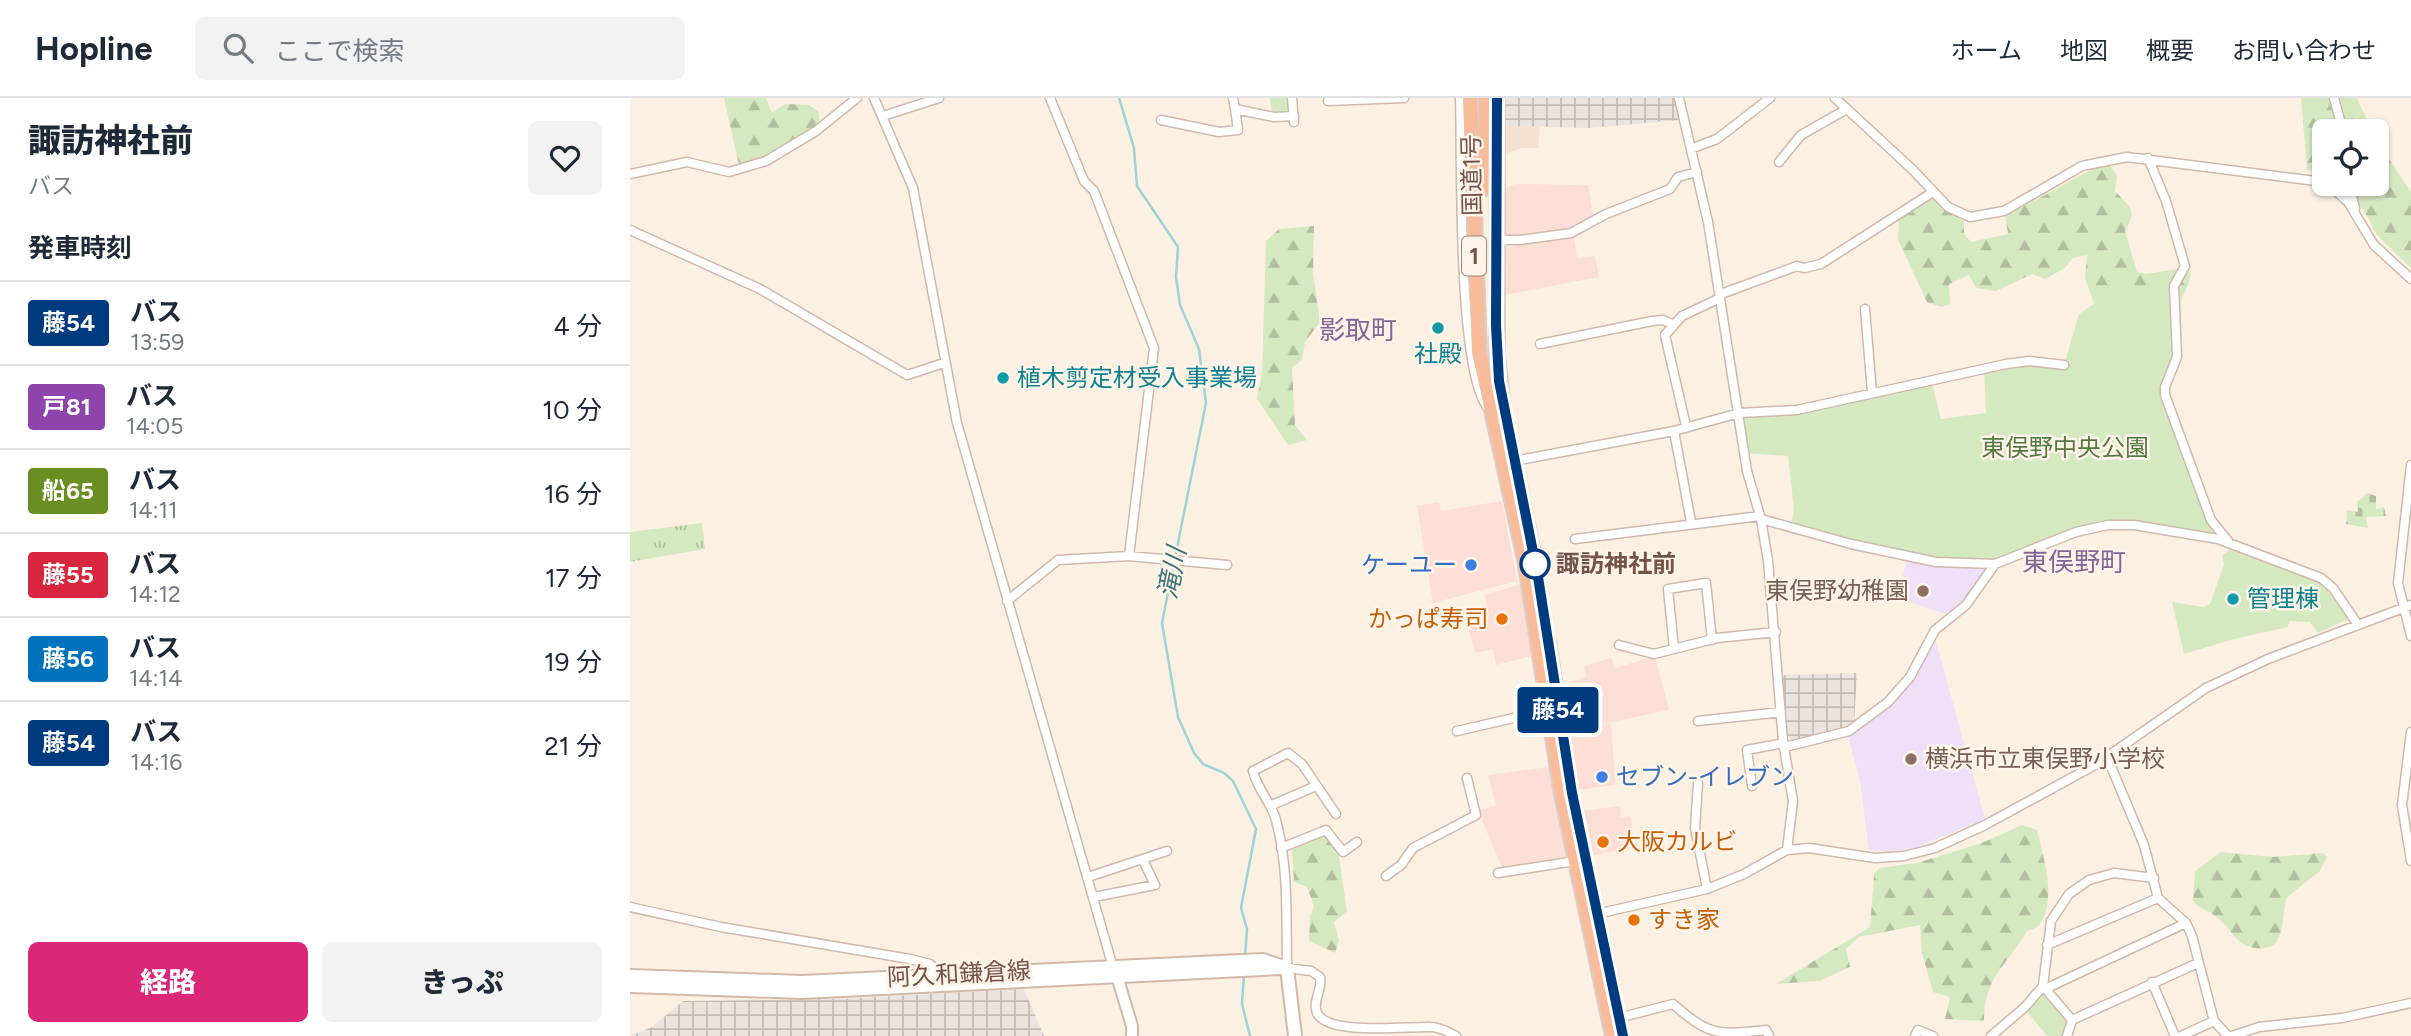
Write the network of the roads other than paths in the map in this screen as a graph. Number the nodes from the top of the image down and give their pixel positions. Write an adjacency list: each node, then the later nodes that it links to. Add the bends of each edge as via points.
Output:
1 (857, 98): 26 (street, via 816,131 766,161 729,172 687,162)
2 (874, 98): 19 (street)
3 (939, 98): 19 (street)
4 (1050, 98): 52 (street, via 1084,181 1094,191 1154,348)
5 (1233, 98): 17 (street)
6 (1292, 98): 17 (street, via 1294,119)
7 (1404, 98): 16 (street)
8 (1460, 98): 42 (street, via 1467,324 1476,386)
9 (1470, 98): 42 (highway, 国道1号 / 1, via 1475,304)
10 (1486, 98): 42 (highway, 1)
11 (1497, 98): 33 (highway, 国道1号 / 1)
12 (1679, 98): 22 (street)
13 (1770, 98): 22 (street, via 1717,139)
14 (1835, 98): 18 (street)
15 (2334, 98): 20 (street)
16 (1328, 102)
17 (1235, 109): 21 (street, via 1238,130 1219,132)
18 (1847, 110): 24 (street, via 1801,135); 28 (street)
19 (883, 116): 39 (street, via 912,188)
20 (2340, 119)
21 (1161, 120)
22 (1693, 148): 25 (street)
23 (2148, 158): 27 (street); 28 (street, via 2082,166 1993,215 1958,214); 51 (street, via 2185,266 2174,286 2177,357 2165,395 2211,520)
24 (1779, 162)
25 (1698, 172): 33 (street, via 1678,177 1670,189 1572,233); 35 (street)
26 (630, 174)
27 (2312, 181)
28 (1933, 191): 35 (street, via 1821,264 1797,266)
29 (2342, 196): 31 (street)
30 (2353, 196): 31 (street)
31 (2362, 226): 34 (street, via 2385,258)
32 (630, 230): 39 (street, via 760,289 907,375)
33 (1496, 240): 46 (highway, 国道1号 / 1, via 1497,355)
34 (2411, 279)
35 (1721, 296): 37 (street); 43 (street)
36 (1865, 309): 41 (street)
37 (1672, 324): 38 (street, via 1652,321); 44 (street, via 1665,335)
38 (1539, 344)
39 (944, 363): 55 (street)
40 (2064, 365): 41 (street, via 2006,364)
41 (1872, 392): 43 (street, via 1797,410)
42 (1492, 413): 63 (highway, 国道1号 / 1, via 1525,559)
43 (1739, 413): 44 (street); 48 (street, via 1747,471)
44 (1686, 426): 45 (street)
45 (1674, 431): 46 (street); 49 (street)
46 (1514, 461): 92 (highway, 国道1号 / 1, via 1538,577)
47 (2411, 465): 56 (street, via 2398,583)
48 (1761, 517): 49 (street); 53 (street, via 1851,544 1936,562); 58 (street)
49 (1691, 523): 50 (street)
50 (1575, 539)
51 (2230, 543): 53 (street, via 2115,524 2076,532); 57 (street, via 2327,582)
52 (1129, 556): 54 (street); 55 (street, via 1058,561)
53 (1995, 564): 68 (street, via 1971,598 1935,630 1910,677 1888,702 1849,731)
54 (1227, 565)
55 (1007, 601): 86 (street)
56 (2407, 606): 57 (street); 59 (street)
57 (2358, 625): 70 (street, via 2206,688)
58 (1776, 632): 60 (street); 64 (street)
59 (2411, 636)
60 (1712, 640): 62 (street); 62 (street, via 1706,583 1668,589)
61 (1619, 645): 62 (street, via 1648,654)
62 (1674, 649)
63 (1548, 710): 66 (street); 82 (highway, 国道1号 / 1)
64 (1782, 712): 65 (street); 68 (street)
65 (1698, 722)
66 (1457, 732)
67 (2411, 732): 69 (street)
68 (1784, 745): 74 (street, via 1748,750); 79 (street, via 1793,811)
69 (2410, 752): 83 (street, via 2402,820)
70 (2107, 757): 79 (street, via 1935,848 1875,858 1809,848); 87 (street)
71 (1467, 778): 85 (street, via 1476,815 1413,848 1401,865)
72 (1698, 783): 88 (street, via 1695,828)
73 (1316, 786): 75 (street); 75 (street, via 1288,752 1253,771); 76 (street)
74 (1752, 786)
75 (1272, 806): 78 (street)
76 (1336, 814)
77 (1357, 842): 78 (street, via 1343,852 1326,830)
78 (1281, 848): 96 (street)
79 (1787, 850): 88 (street)
80 (1167, 851): 81 (street)
81 (1143, 859): 86 (street); 89 (street, via 1155,885)
82 (1575, 861): 84 (street); 92 (highway, 国道1号 / 1)
83 (2411, 861)
84 (1499, 873)
85 (1385, 876)
86 (1088, 877): 89 (street)
87 (2154, 878): 90 (street); 94 (street, via 2121,872 2089,880 2060,904)
88 (1707, 889): 92 (street)
89 (1094, 897): 97 (street)
90 (2158, 898): 93 (street); 94 (street)
91 (630, 907): 98 (street, via 910,958 930,964)
92 (1591, 915): 104 (highway, 国道1号 / 1); 110 (highway, 国道1号 / 1)
93 (2186, 923): 95 (street); 102 (street)
94 (2047, 945): 102 (street)
95 (2197, 962): 100 (street); 106 (street)
96 (1287, 968): 97 (main road, 阿久和鎌倉線); 108 (main road); 109 (street, via 1320,977 1316,1009 1323,1021 1354,1031 1432,1027)
97 (1115, 972): 98 (main road, 阿久和鎌倉線); 101 (main road, 阿久和鎌倉線, via 802,992); 107 (street)
98 (940, 974): 99 (main road, 阿久和鎌倉線, via 802,982)
99 (630, 976)
100 (2152, 982): 105 (street); 117 (street)
101 (630, 986)
102 (2044, 987): 105 (street); 115 (street)
103 (2411, 1003): 119 (street, via 2342,1018 2259,1027)
104 (1618, 1018): 111 (highway, 国道1号 / 1); 112 (street, via 1672,1004 1702,1031 1727,1035 1766,1030)
105 (2072, 1020): 116 (street)
106 (2214, 1021): 118 (street); 119 (street)
107 (1132, 1036)
108 (1295, 1036)
109 (1456, 1036)
110 (1613, 1036)
111 (1623, 1036)
112 (1769, 1036)
113 (1915, 1036): 114 (street, via 1918,1030)
114 (1933, 1036)
115 (1991, 1036)
116 (2067, 1036)
117 (2175, 1036)
118 (2182, 1036)
119 (2230, 1036)

